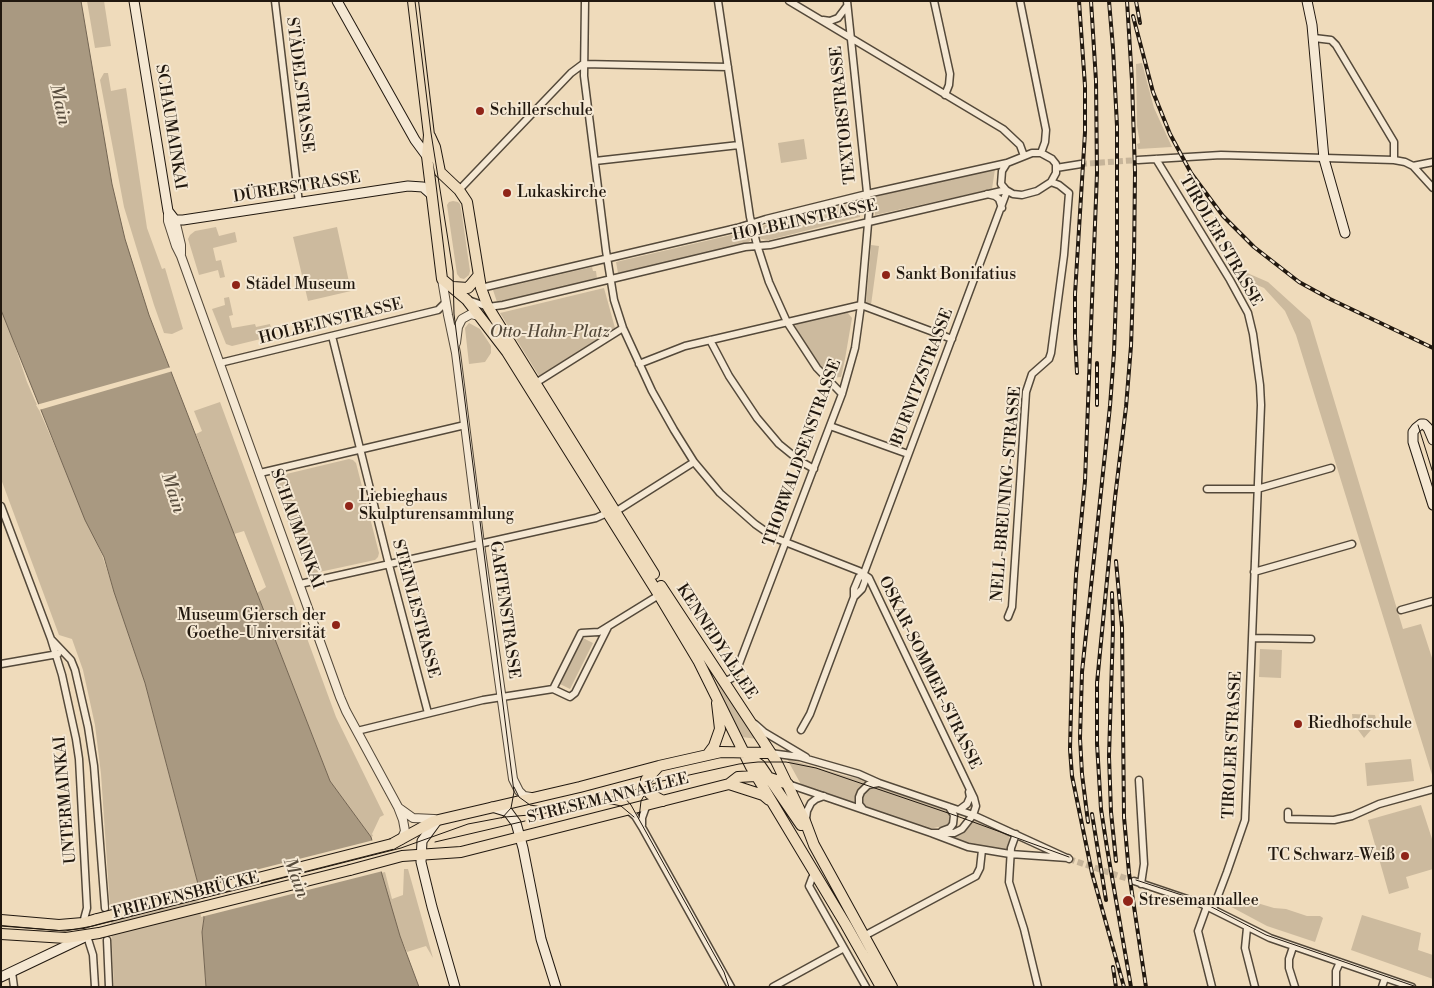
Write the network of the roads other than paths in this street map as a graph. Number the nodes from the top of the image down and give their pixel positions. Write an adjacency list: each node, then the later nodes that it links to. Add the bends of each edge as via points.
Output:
1 (134, 1): 43 (main road, SCHAUMAINKAI)
2 (274, 1): 41 (street, STÄDELSTRASSE)
3 (337, 1): 21 (main road)
4 (413, 1): 18 (main road, GARTENSTRASSE)
5 (585, 1): 15 (street)
6 (718, 1): 16 (street)
7 (789, 1): 12 (street)
8 (934, 1): 17 (street, via 950,74)
9 (1020, 1): 20 (street, via 1046,130)
10 (1307, 1): 14 (main road)
11 (847, 3): 12 (street, TEXTORSTRASSE, via 838,18); 13 (street, TEXTORSTRASSE)
12 (820, 20): 13 (street)
13 (850, 38): 17 (street); 39 (street, TEXTORSTRASSE)
14 (1314, 38): 24 (main road); 26 (street, via 1331,40 1336,45 1394,142)
15 (583, 64): 16 (street); 27 (street); 36 (street)
16 (728, 67): 19 (street)
17 (945, 95): 22 (street, via 1003,129 1020,146)
18 (429, 135): 21 (main road, GARTENSTRASSE); 33 (main road, GARTENSTRASSE)
19 (740, 145): 27 (street); 46 (street)
20 (1041, 153): 22 (street); 32 (street, via 1052,159)
21 (427, 156): 33 (main road); 38 (main road, GARTENSTRASSE)
22 (1024, 156): 29 (street)
23 (1156, 159): 24 (street, via 1221,155); 25 (street); 80 (street, TIROLER STRASSE, via 1230,280 1251,323 1261,405)
24 (1324, 159): 26 (street); 47 (main road)
25 (1138, 160)
26 (1394, 160): 31 (street)
27 (595, 161): 50 (street)
28 (1433, 162): 31 (street)
29 (1007, 163): 37 (street, via 1001,177 1001,184); 39 (street, HOLBEINSTRASSE)
30 (1081, 164): 32 (street)
31 (1413, 166): 35 (street)
32 (1056, 168): 34 (street)
33 (440, 172): 36 (main road)
34 (1051, 182): 37 (street, via 1037,191 1012,194); 94 (street, NELL-BREUNING-STRASSE, via 1069,193 1064,255 1051,353 1049,359 1032,374 1026,392 1012,607)
35 (1433, 188)
36 (459, 190): 38 (main road, via 439,181); 51 (main road, via 469,209)
37 (1007, 191): 40 (street, HOLBEINSTRASSE); 42 (street, BURNITZSTRASSE)
38 (431, 194): 41 (main road, DÜRERSTRASSE, via 423,186 408,186); 53 (main road, GARTENSTRASSE)
39 (867, 194): 45 (street, TEXTORSTRASSE); 46 (street, HOLBEINSTRASSE)
40 (986, 194): 42 (street, via 995,196); 45 (street, HOLBEINSTRASSE)
41 (299, 202): 44 (main road, DÜRERSTRASSE)
42 (1002, 208): 63 (street, BURNITZSTRASSE)
43 (168, 211): 44 (main road); 49 (street, SCHAUMAINKAI, via 171,234)
44 (175, 220): 49 (street, SCHAUMAINKAI)
45 (869, 221): 48 (street, HOLBEINSTRASSE, via 770,245); 57 (street, THORWALDSENSTRASSE)
46 (752, 224): 48 (street); 50 (street, HOLBEINSTRASSE)
47 (1345, 233)
48 (757, 245): 52 (street, HOLBEINSTRASSE); 60 (street)
49 (181, 256): 66 (street, SCHAUMAINKAI)
50 (607, 258): 52 (street); 54 (street, HOLBEINSTRASSE)
51 (478, 276): 53 (main road, via 468,288); 54 (main road)
52 (611, 280): 58 (street, HOLBEINSTRASSE); 61 (street)
53 (448, 284): 55 (main road); 56 (street, GARTENSTRASSE)
54 (481, 288): 58 (main road)
55 (467, 300): 58 (street); 59 (main road)
56 (446, 302): 62 (street, HOLBEINSTRASSE, via 438,310); 65 (street, GARTENSTRASSE)
57 (861, 305): 60 (street); 63 (street); 69 (street, THORWALDSENSTRASSE, via 854,353)
58 (488, 307): 68 (main road, KENNEDYALLEE)
59 (478, 316): 65 (street, GARTENSTRASSE, via 465,316 459,323); 83 (main road, KENNEDYALLEE, via 507,352)
60 (787, 322): 64 (street); 69 (street, via 817,368)
61 (623, 328): 67 (street); 68 (street)
62 (332, 336): 66 (street, HOLBEINSTRASSE); 73 (street, STEINLESTRASSE)
63 (952, 339): 74 (street, BURNITZSTRASSE)
64 (710, 340): 67 (street); 77 (street, via 737,390 764,427 787,451)
65 (456, 352): 70 (street, GARTENSTRASSE)
66 (220, 363): 78 (street, SCHAUMAINKAI)
67 (639, 364): 75 (street)
68 (534, 384): 83 (main road, KENNEDYALLEE)
69 (842, 394): 71 (street, THORWALDSENSTRASSE)
70 (465, 425): 73 (street); 85 (street, GARTENSTRASSE)
71 (830, 426): 74 (street); 77 (street, THORWALDSENSTRASSE)
72 (1433, 440): 81 (main road, via 1426,426 1421,424 1416,428 1413,442)
73 (360, 449): 78 (street); 87 (street, STEINLESTRASSE)
74 (908, 454): 89 (street, BURNITZSTRASSE)
75 (694, 462): 83 (street); 84 (street, via 736,509 768,534)
76 (1331, 468): 80 (street)
77 (814, 469): 84 (street, THORWALDSENSTRASSE)
78 (260, 473): 90 (street, SCHAUMAINKAI)
79 (1207, 489): 80 (street)
80 (1257, 489): 88 (street, TIROLER STRASSE)
81 (1433, 504)
82 (1, 506): 97 (street, UNTERMAINKAI)
83 (611, 513): 85 (street); 91 (main road, KENNEDYALLEE); 102 (main road, KENNEDYALLEE)
84 (785, 542): 89 (street); 102 (street, THORWALDSENSTRASSE, via 736,672)
85 (480, 544): 87 (street); 105 (street, GARTENSTRASSE)
86 (1352, 544): 88 (street)
87 (389, 565): 90 (street); 106 (street, STEINLESTRASSE)
88 (1254, 572): 96 (street, TIROLER STRASSE)
89 (864, 573): 108 (street, BURNITZSTRASSE, via 854,589 854,597); 121 (street, OSKAR-SOMMER-STRASSE)
90 (300, 584): 109 (street, SCHAUMAINKAI, via 346,711)
91 (659, 595): 95 (street); 104 (main road, KENNEDYALLEE)
92 (1433, 600): 93 (street)
93 (1401, 610)
94 (1008, 617)
95 (609, 626): 103 (street, via 596,633 581,633); 103 (street, via 575,693 570,697)
96 (1253, 638): 98 (street); 151 (street, TIROLER STRASSE, via 1245,820)
97 (51, 639): 99 (street); 100 (street, UNTERMAINKAI)
98 (1311, 639)
99 (64, 652): 100 (street); 150 (street, via 76,670 88,727)
100 (56, 654): 101 (street); 153 (street, UNTERMAINKAI, via 79,759 87,908)
101 (1, 664)
102 (724, 682): 107 (main road, KENNEDYALLEE)
103 (553, 689): 105 (street)
104 (715, 693): 110 (main road, KENNEDYALLEE); 112 (main road, via 720,729)
105 (501, 697): 106 (street); 124 (street, GARTENSTRASSE, via 515,785 524,796)
106 (428, 714): 109 (street)
107 (750, 720): 111 (main road, KENNEDYALLEE); 113 (street, STRESEMANNALLEE)
108 (801, 730)
109 (357, 731): 128 (street, SCHAUMAINKAI)
110 (744, 752): 111 (main road, STRESEMANNALLEE); 112 (main road, STRESEMANNALLEE); 115 (main road, KENNEDYALLEE); 116 (main road, via 758,762)
111 (770, 753): 113 (street, STRESEMANNALLEE); 120 (main road, KENNEDYALLEE)
112 (708, 754): 114 (main road, STRESEMANNALLEE)
113 (811, 760): 118 (street, STRESEMANNALLEE)
114 (659, 766): 124 (main road, STRESEMANNALLEE); 125 (main road, via 645,786 648,793)
115 (756, 776): 116 (main road, STRESEMANNALLEE); 119 (main road, STRESEMANNALLEE, via 738,777); 126 (main road, KENNEDYALLEE)
116 (770, 778): 120 (main road, STRESEMANNALLEE); 144 (main road)
117 (1139, 780): 151 (street, via 1144,864 1138,882)
118 (879, 783): 130 (street, STRESEMANNALLEE); 131 (street, via 868,785 862,792 859,804)
119 (729, 784): 125 (main road, STRESEMANNALLEE); 126 (main road, via 763,795)
120 (788, 784): 123 (street, STRESEMANNALLEE); 138 (main road, KENNEDYALLEE)
121 (968, 786): 133 (street, OSKAR-SOMMER-STRASSE, via 969,801); 135 (street, OSKAR-SOMMER-STRASSE, via 976,806)
122 (1433, 789): 134 (street, via 1334,820 1288,819)
123 (824, 796): 131 (street, STRESEMANNALLEE); 138 (street, via 809,806)
124 (535, 797): 129 (main road, STRESEMANNALLEE)
125 (663, 801): 127 (main road, STRESEMANNALLEE)
126 (773, 803): 149 (main road, KENNEDYALLEE)
127 (647, 804): 132 (main road, STRESEMANNALLEE); 139 (street, via 642,819)
128 (398, 807): 136 (street, SCHAUMAINKAI); 143 (street, SCHAUMAINKAI, via 405,829 404,836)
129 (492, 807): 137 (main road, STRESEMANNALLEE); 142 (main road, via 512,816)
130 (949, 807): 133 (street, STRESEMANNALLEE); 140 (street, via 954,815 953,824 950,828)
131 (863, 809): 140 (street, STRESEMANNALLEE)
132 (627, 810): 139 (street); 142 (main road, STRESEMANNALLEE)
133 (959, 810): 135 (street, STRESEMANNALLEE)
134 (1288, 812)
135 (973, 815): 140 (street, STRESEMANNALLEE, via 962,829 954,833); 141 (street, STRESEMANNALLEE)
136 (412, 818): 137 (street, STRESEMANNALLEE)
137 (440, 820): 143 (main road, STRESEMANNALLEE); 146 (main road, via 424,837)
138 (805, 821): 144 (main road, KENNEDYALLEE)
139 (643, 829): 171 (street)
140 (931, 833): 145 (street, STRESEMANNALLEE)
141 (1016, 834): 147 (street); 147 (street, STRESEMANNALLEE, via 1069,858)
142 (520, 837): 146 (main road, STRESEMANNALLEE, via 453,853); 170 (main road)
143 (396, 842): 153 (main road, FRIEDENSBRÜCKE, bridge)
144 (814, 844): 158 (main road, KENNEDYALLEE)
145 (982, 850): 147 (street, STRESEMANNALLEE); 158 (street, via 976,876)
146 (420, 854): 148 (main road, STRESEMANNALLEE); 169 (main road)
147 (1010, 854): 176 (street, via 1009,882)
148 (396, 857): 159 (main road, FRIEDENSBRÜCKE, bridge)
149 (815, 874): 161 (street, via 809,886); 174 (main road, KENNEDYALLEE)
150 (105, 908)
151 (1210, 908): 154 (street); 177 (street, TIROLER STRASSE, via 1198,931)
152 (1, 920): 153 (main road, FRIEDENSBRÜCKE, via 59,925); 155 (main road)
153 (83, 923)
154 (1247, 928): 160 (street); 178 (street, via 1245,948)
155 (1, 930)
156 (1, 934): 157 (main road, FRIEDENSBRÜCKE)
157 (87, 936): 159 (main road, FRIEDENSBRÜCKE); 163 (main road); 167 (street, via 93,955)
158 (864, 936): 175 (main road, KENNEDYALLEE)
159 (103, 937): 168 (street)
160 (1293, 946): 162 (street); 179 (street, via 1289,968)
161 (844, 948): 172 (street); 173 (street)
162 (1340, 962): 165 (street); 180 (street, via 1336,971)
163 (12, 972): 164 (main road); 166 (street)
164 (1, 977)
165 (1385, 978): 181 (street); 182 (street)
166 (14, 987)
167 (95, 987)
168 (110, 987)
169 (455, 987)
170 (556, 987)
171 (732, 987)
172 (773, 987)
173 (866, 987)
174 (881, 987)
175 (892, 987)
176 (1038, 987)
177 (1212, 987)
178 (1255, 987)
179 (1295, 987)
180 (1336, 987)
181 (1382, 987)
182 (1412, 987)

